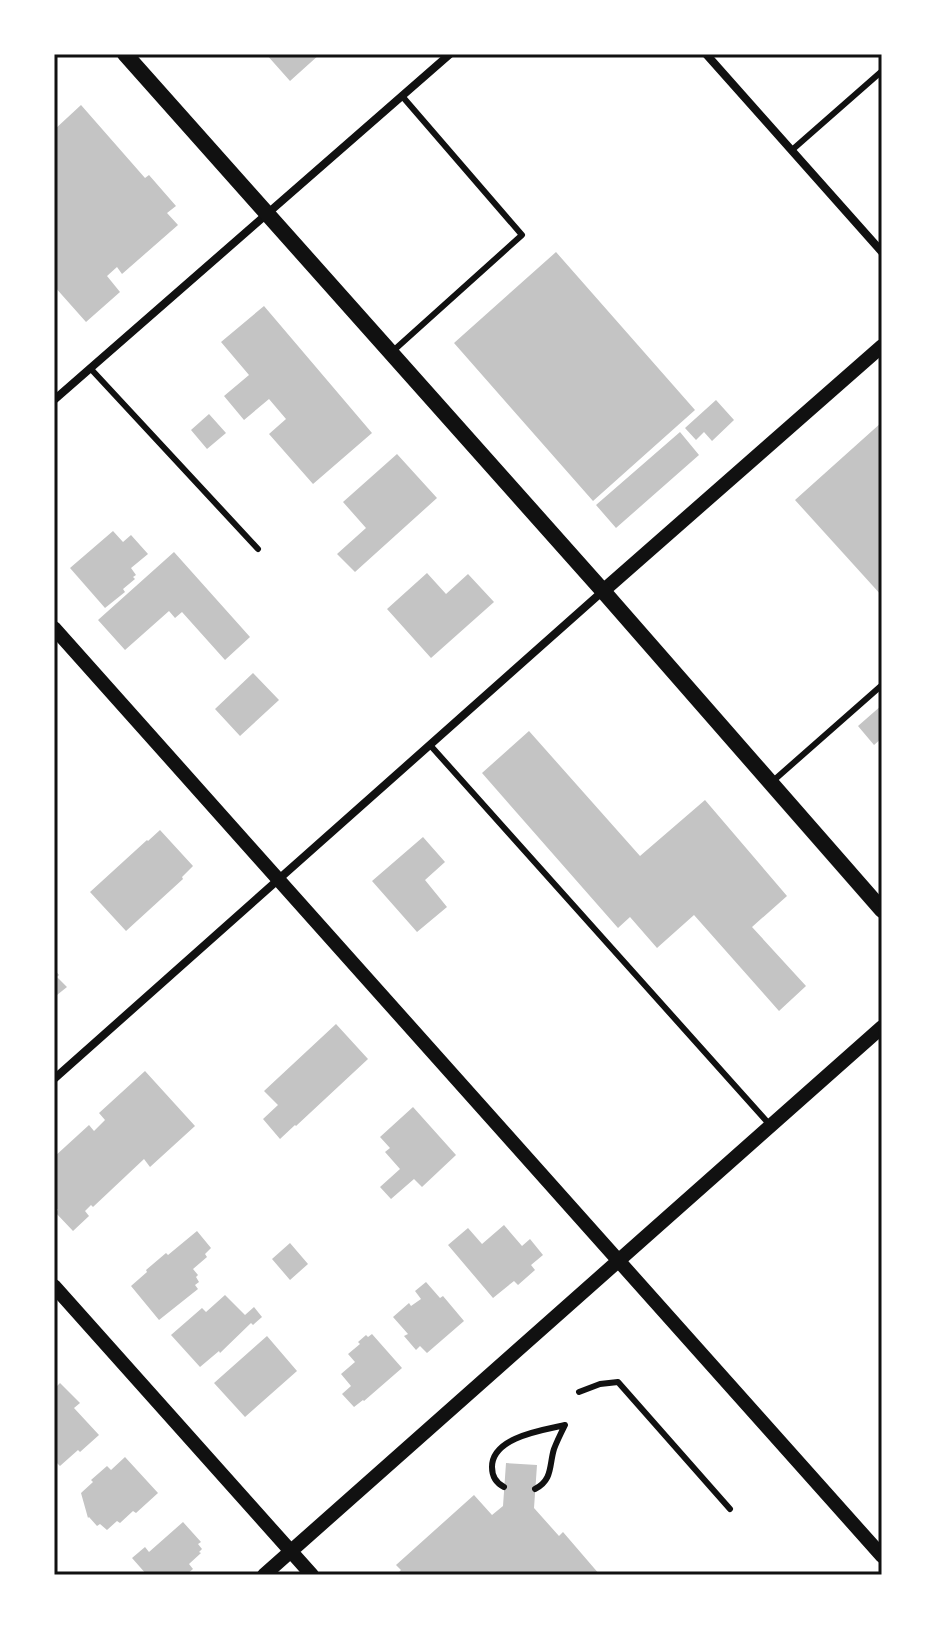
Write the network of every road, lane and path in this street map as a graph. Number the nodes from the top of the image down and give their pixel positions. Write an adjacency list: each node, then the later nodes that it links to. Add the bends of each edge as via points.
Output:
1 (125, 54): 7 (main road)
2 (450, 54): 5 (street)
3 (706, 54): 6 (street)
4 (882, 71): 6 (lane)
5 (402, 96): 7 (street); 10 (lane, via 522,235)
6 (792, 150): 8 (street)
7 (267, 214): 10 (main road); 11 (street)
8 (882, 252)
9 (882, 346): 14 (street)
10 (391, 353): 14 (main road)
11 (90, 368): 12 (street); 13 (lane)
12 (54, 400)
13 (258, 549)
14 (603, 591): 17 (street); 18 (main road)
15 (54, 628): 19 (street)
16 (882, 685): 18 (lane)
17 (430, 745): 19 (street); 23 (lane)
18 (771, 783): 20 (main road)
19 (278, 880): 22 (street); 24 (street)
20 (882, 910)
21 (882, 1027): 23 (street)
22 (54, 1079)
23 (770, 1125): 24 (street)
24 (619, 1260): 30 (street); 31 (street)
25 (54, 1286): 30 (street)
26 (579, 1392): 29 (lane, via 618,1382)
27 (504, 1487): 28 (lane, via 491,1472 499,1449 533,1432 565,1425 549,1477)
28 (535, 1489)
29 (730, 1509)
30 (291, 1551): 32 (street); 33 (street)
31 (882, 1556)
32 (264, 1575)
33 (312, 1575)

